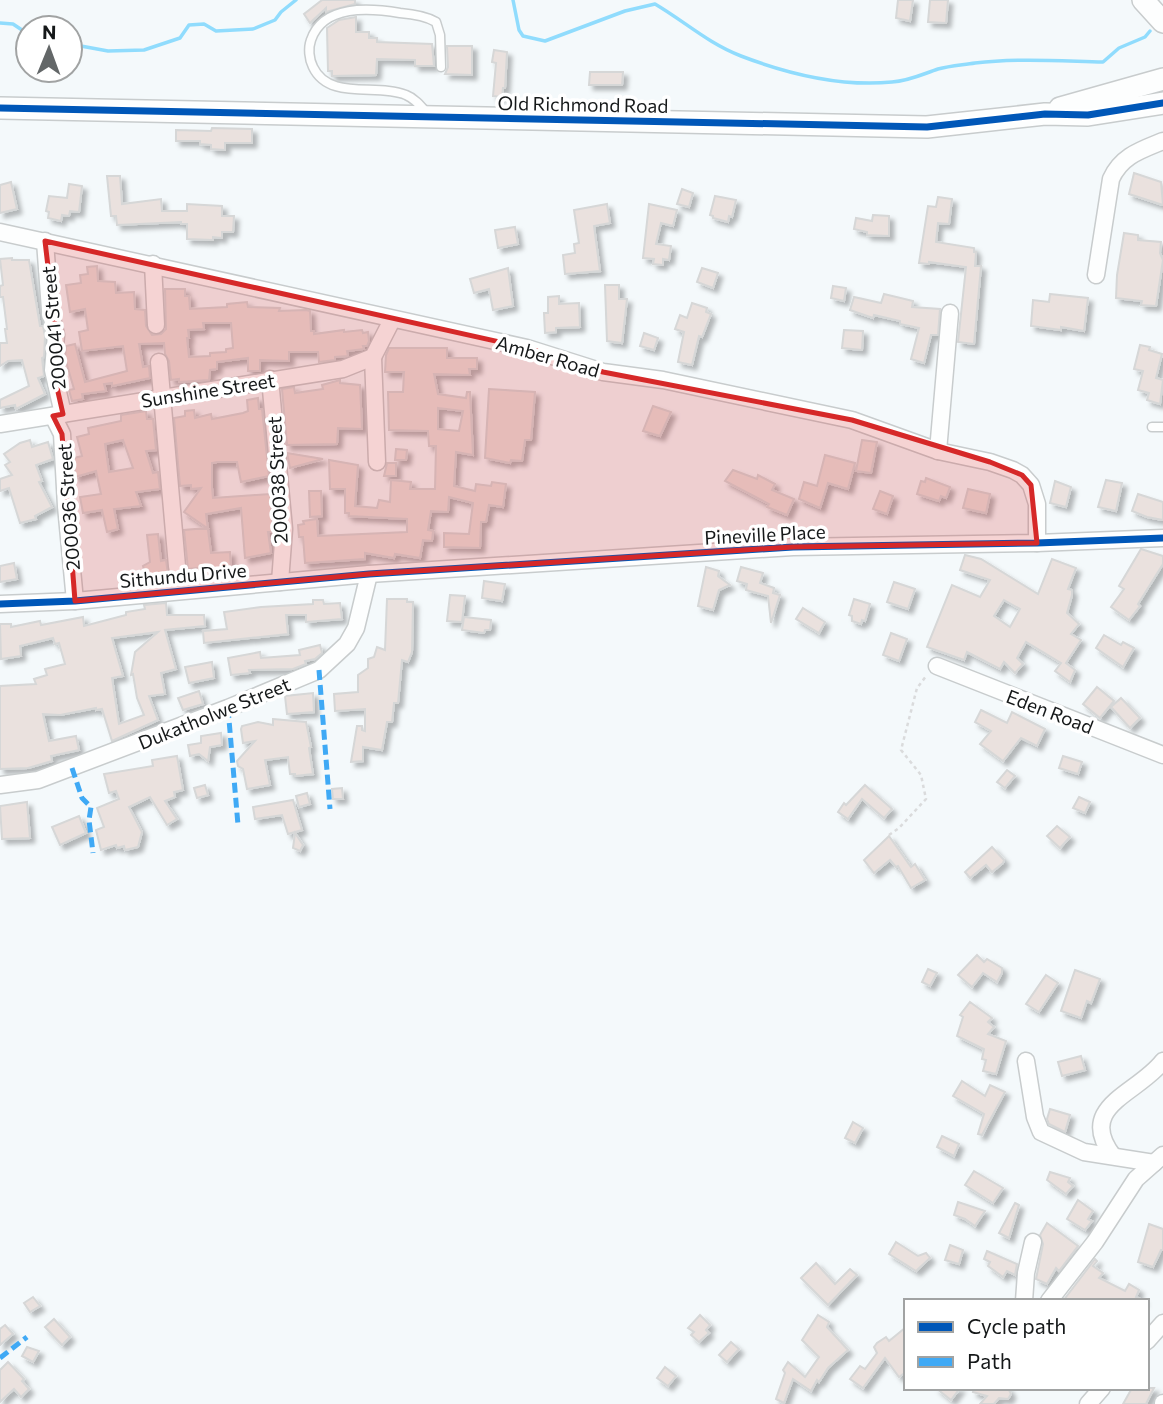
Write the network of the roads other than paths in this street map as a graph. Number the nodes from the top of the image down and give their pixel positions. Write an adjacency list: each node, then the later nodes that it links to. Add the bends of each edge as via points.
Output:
1 (1143, 0): 2 (street)
2 (1163, 22)
3 (441, 67): 8 (lane, via 436,22 404,13 377,9 337,14 315,31 310,44 313,67 322,79 345,88 408,96)
4 (1163, 79): 7 (street, Old Richmond Road)
5 (1163, 103): 7 (street, Old Richmond Road, via 1088,115)
6 (0, 108): 8 (street, Old Richmond Road)
7 (1045, 114): 8 (street, Old Richmond Road, via 927,127)
8 (430, 117)
9 (1163, 141): 13 (street, via 1134,153 1116,167)
10 (0, 232): 11 (street, Amber Road)
11 (45, 241): 12 (street, Amber Road); 21 (street, 200041 Street, via 56,335 53,370)
12 (153, 264): 15 (street, Amber Road); 16 (street)
13 (1096, 275)
14 (950, 313): 25 (street)
15 (392, 320): 17 (street); 25 (street, Amber Road, via 527,348 603,372 663,380 852,420)
16 (156, 325)
17 (373, 357): 19 (street, Sunshine Street, via 344,369); 26 (street)
18 (159, 362): 20 (street)
19 (270, 379): 20 (street, Sunshine Street); 30 (street, 200038 Street, via 284,529)
20 (162, 397): 21 (street, Sunshine Street); 31 (street)
21 (58, 415): 22 (street, Sunshine Street); 32 (street, 200036 Street)
22 (0, 424)
23 (1152, 427): 24 (lane)
24 (1163, 427)
25 (938, 451): 28 (street, Amber Road, via 990,462 1022,475 1037,504)
26 (377, 462)
27 (1163, 538): 28 (street, Pineville Place)
28 (1037, 542): 29 (street, Pineville Place, via 793,547)
29 (369, 574): 30 (street, Sithundu Drive); 36 (street, Dukatholwe Street, via 356,628 347,644 319,670 50,776)
30 (280, 582): 31 (street, Sithundu Drive)
31 (182, 590): 32 (street, Sithundu Drive)
32 (75, 601): 33 (street, Sithundu Drive)
33 (0, 604)
34 (937, 666): 35 (street, Eden Road)
35 (1163, 755)
36 (0, 785)
37 (1026, 1061): 39 (street, via 1041,1132 1084,1152)
38 (1163, 1061): 39 (street, via 1119,1097 1102,1118 1102,1142)
39 (1114, 1156): 40 (street)
40 (1158, 1159): 43 (street, via 1136,1179)
41 (1033, 1242): 42 (street)
42 (1024, 1299)
43 (1051, 1299)
44 (1163, 1323): 45 (street)
45 (1149, 1339)
46 (1100, 1390): 47 (street)
47 (1088, 1404)

